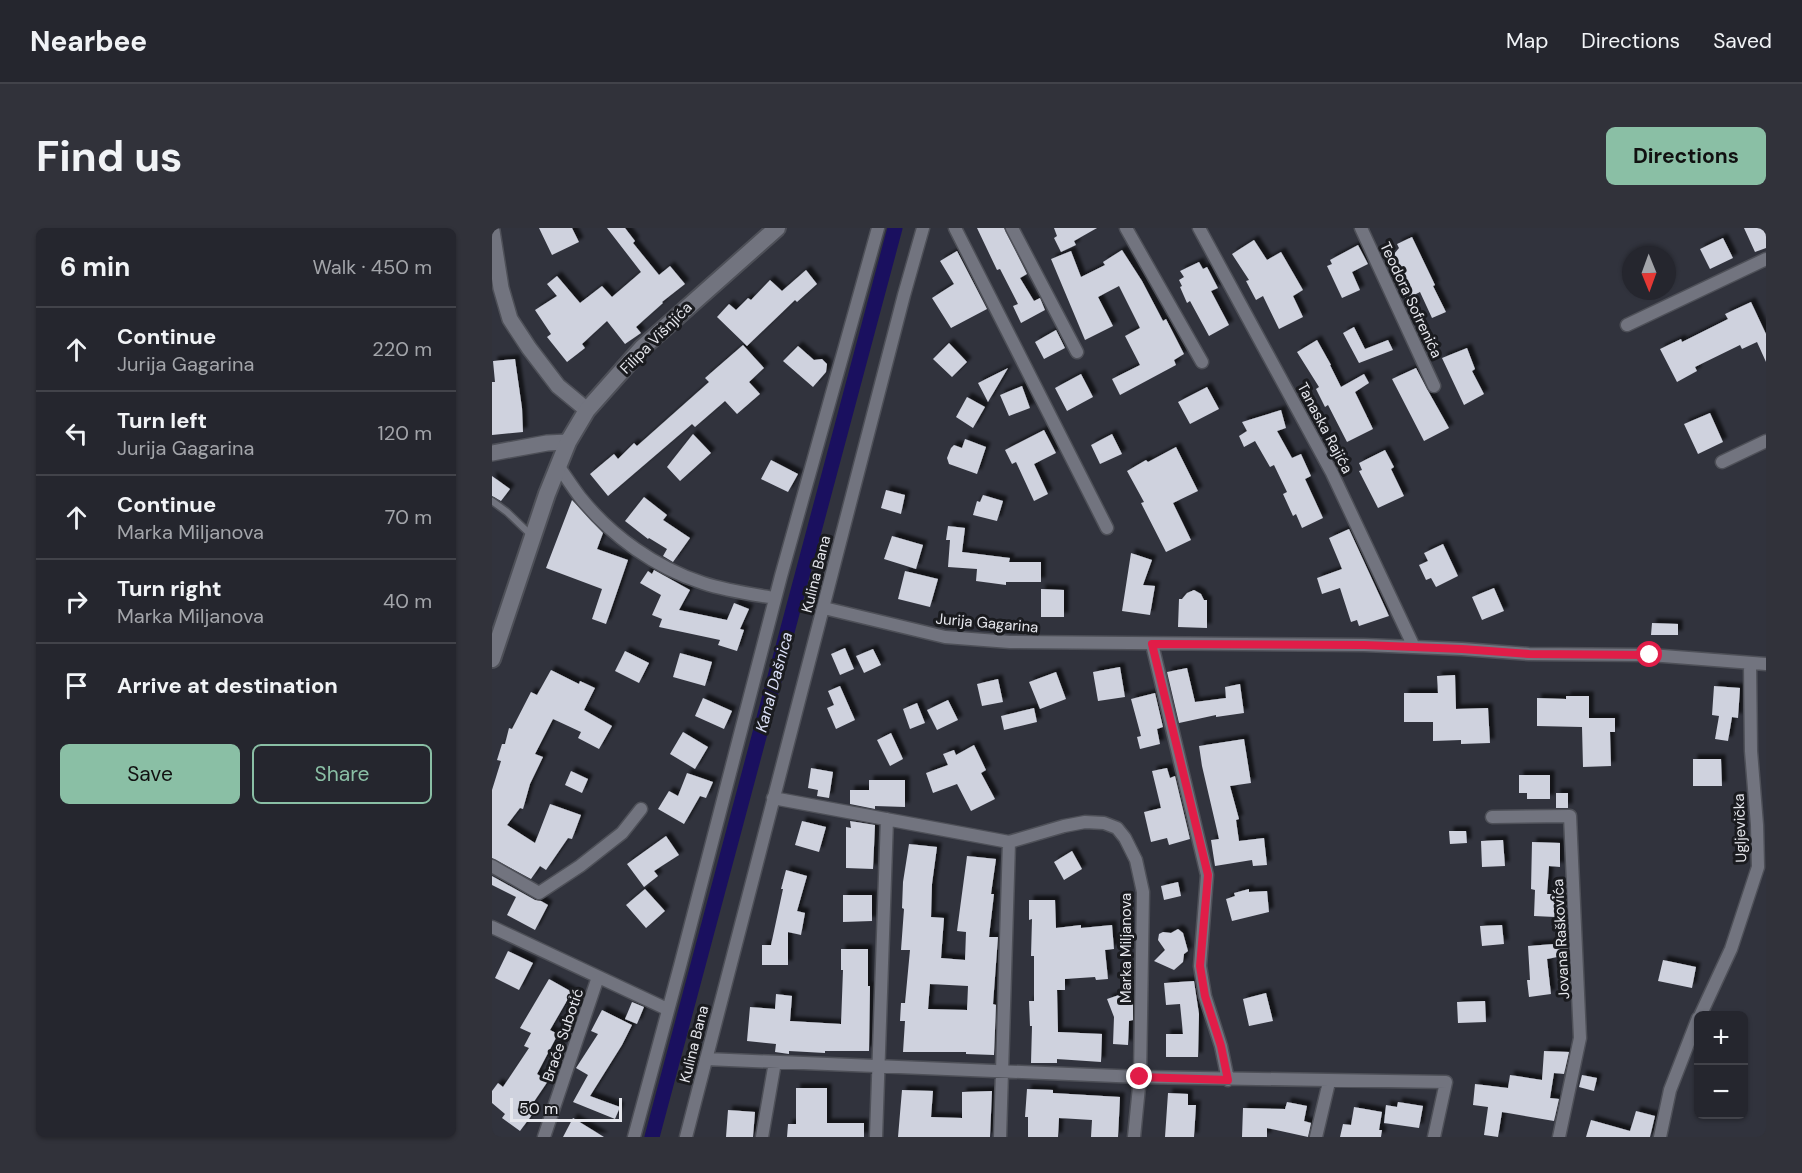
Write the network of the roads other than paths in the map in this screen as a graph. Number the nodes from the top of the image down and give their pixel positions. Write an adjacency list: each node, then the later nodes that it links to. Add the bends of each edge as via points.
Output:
1 (777, 228): 15 (main road, Filipa Višnjića, via 642,348)
2 (878, 228): 24 (street)
3 (923, 228): 25 (street, Kulina Bana)
4 (955, 228): 22 (street)
5 (1012, 228): 12 (street)
6 (1126, 228): 13 (street)
7 (1199, 228): 27 (street, Tanaska Rajića, via 1332,473)
8 (1361, 228): 14 (street, Teodora Sofrenića)
9 (492, 231): 15 (street, via 510,319 558,386)
10 (1766, 259): 11 (street)
11 (1627, 325)
12 (1077, 351)
13 (1202, 362)
14 (1434, 386)
15 (587, 410): 17 (main road, Filipa Višnjića)
16 (1766, 441): 19 (street)
17 (568, 442): 18 (street, via 547,442); 20 (main road, Filipa Višnjića)
18 (492, 453)
19 (1722, 462)
20 (559, 467): 23 (main road, Filipa Višnjića); 24 (street, via 580,498 635,549 702,583)
21 (492, 501): 23 (lane)
22 (1107, 528)
23 (533, 537): 28 (main road, Filipa Višnjića)
24 (776, 598): 39 (street)
25 (824, 608): 26 (street, Jurija Gagarina, via 945,637); 31 (street, Kulina Bana)
26 (1152, 644): 27 (street, Jurija Gagarina); 47 (street, via 1208,875 1200,966)
27 (1414, 647): 29 (street, Jurija Gagarina, via 1529,654 1650,655)
28 (492, 659)
29 (1750, 664): 30 (street, Jurija Gagarina); 40 (street, Ugljevička, via 1758,867 1731,949)
30 (1766, 664)
31 (773, 798): 34 (street, Marka Miljanova); 42 (street, Kulina Bana)
32 (641, 809): 36 (street, via 622,833 539,893)
33 (1492, 817): 58 (street, Jovana Raškovića, via 1570,816 1580,1038)
34 (887, 819): 35 (street, Marka Miljanova); 44 (street)
35 (1008, 842): 45 (street); 46 (street, Marka Miljanova, via 1085,822 1117,828 1125,838 1136,860 1143,892)
36 (492, 866)
37 (492, 927): 38 (street, Braće Subotić)
38 (598, 977): 39 (street, Braće Subotić); 49 (street, Braće Subotić)
39 (667, 1009): 50 (street)
40 (1702, 1011)
41 (1694, 1030): 59 (street, Ugljevička, via 1670,1090)
42 (706, 1059): 43 (street); 51 (street, Kulina Bana)
43 (775, 1062): 44 (street); 52 (street)
44 (879, 1066): 45 (street); 53 (street)
45 (1002, 1071): 46 (street); 54 (street)
46 (1140, 1077): 47 (street); 55 (street, Marka Miljanova)
47 (1228, 1080): 48 (street)
48 (1329, 1082): 56 (street); 57 (street, via 1446,1082)
49 (544, 1137)
50 (634, 1137)
51 (686, 1137)
52 (762, 1137)
53 (876, 1137)
54 (1000, 1137)
55 (1134, 1137)
56 (1317, 1137)
57 (1434, 1137)
58 (1559, 1137)
59 (1660, 1137)

